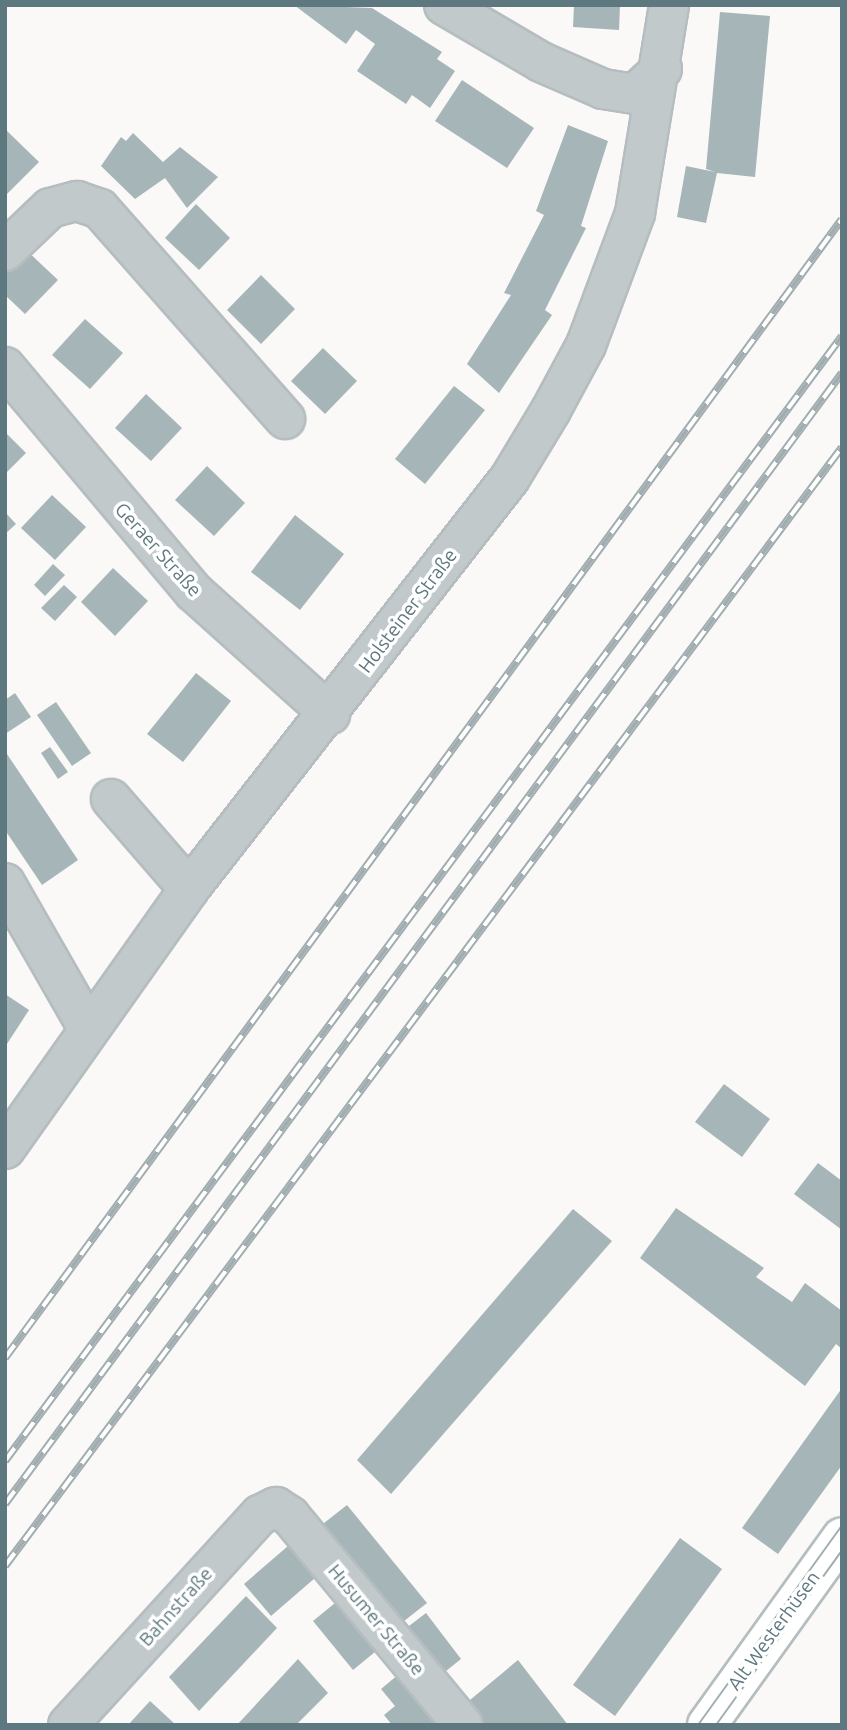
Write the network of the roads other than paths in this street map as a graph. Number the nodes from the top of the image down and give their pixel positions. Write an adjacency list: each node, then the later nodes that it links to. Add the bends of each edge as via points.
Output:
1 (443, 5): 3 (street, via 541,62 603,89 635,94)
2 (669, 5): 3 (street, Holsteiner Straße)
3 (662, 69): 7 (street, Holsteiner Straße, via 635,214 586,345 510,478)
4 (5, 251): 6 (street, via 50,208 77,201 100,209)
5 (5, 367): 7 (street, Geraer Straße, via 194,592)
6 (285, 419)
7 (330, 714): 10 (street, Holsteiner Straße)
8 (111, 799): 10 (street)
9 (5, 883): 11 (street)
10 (189, 888): 11 (street, Holsteiner Straße)
11 (88, 1028): 12 (street, Holsteiner Straße)
12 (5, 1149)
13 (290, 1516): 15 (street, Bahnstraße, via 276,1507 260,1515); 16 (street, Husumer Straße)
14 (842, 1537): 17 (main road, Alt Westerhüsen)
15 (68, 1725)
16 (463, 1725)
17 (707, 1725)

